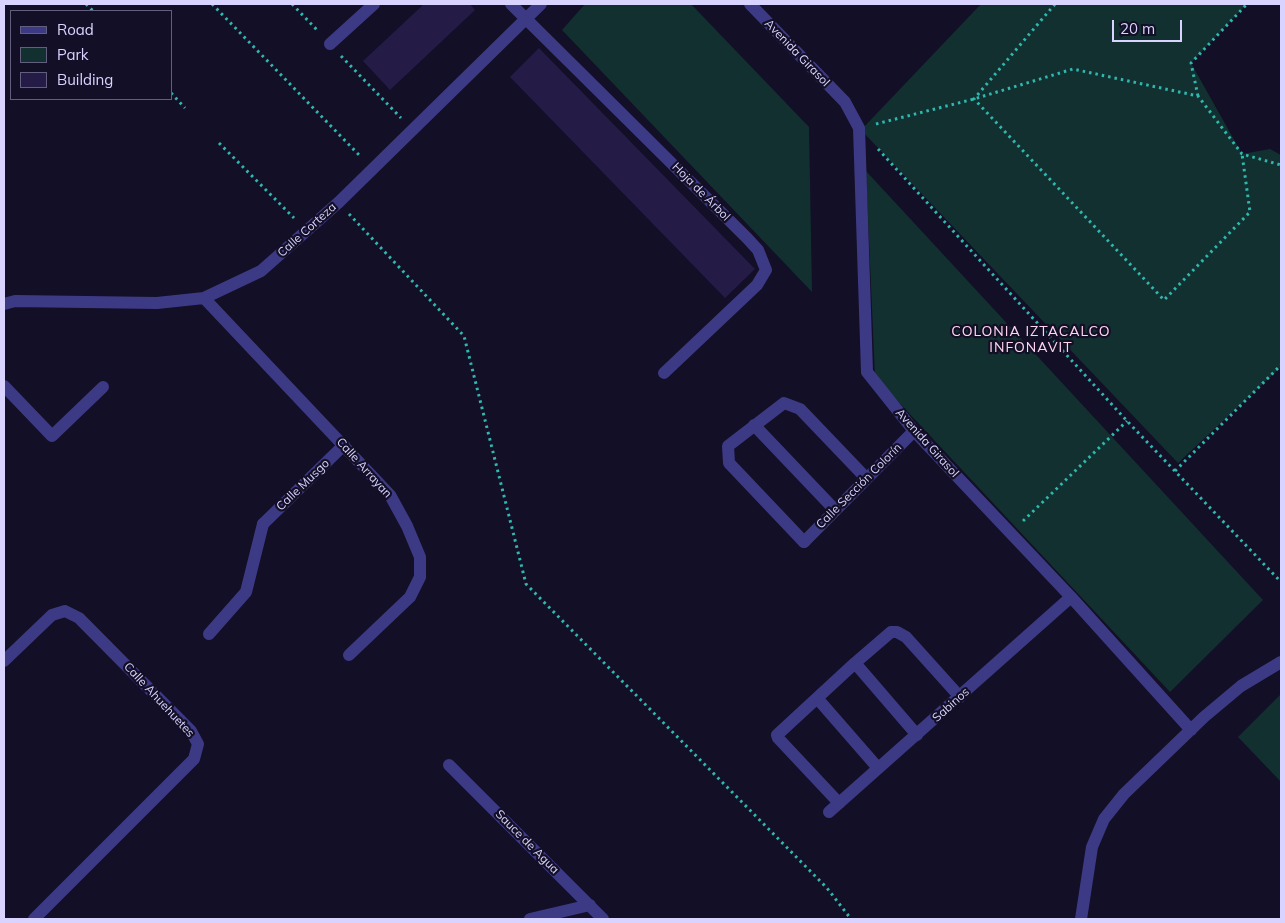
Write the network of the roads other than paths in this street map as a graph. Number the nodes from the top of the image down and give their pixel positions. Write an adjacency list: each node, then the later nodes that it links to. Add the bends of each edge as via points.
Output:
1 (374, 4): 6 (street)
2 (511, 4): 5 (street)
3 (541, 4): 5 (street, Calle Corteza)
4 (750, 4): 13 (street, Avenida Girasol, via 845,102 859,128 868,372)
5 (525, 18): 7 (street, Calle Corteza, via 339,202 261,271); 9 (street, Hoja de Árbol, via 747,238 758,250 766,270 756,285)
6 (330, 44)
7 (204, 298): 8 (street, Calle Corteza, via 157,303 15,301); 14 (street, Calle Arrayan)
8 (4, 304)
9 (664, 373)
10 (4, 386): 11 (street, via 52,436)
11 (103, 387)
12 (754, 425): 15 (street, via 784,403 800,409); 16 (street); 16 (street, Calle Sección Colorín, via 728,446 729,463 804,542)
13 (914, 431): 15 (street, Calle Sección Colorín); 17 (street, Avenida Girasol)
14 (344, 445): 18 (street, Calle Musgo, via 263,524 246,592); 19 (street, Calle Arrayan, via 390,495 420,557 420,578 410,597)
15 (866, 478): 16 (street, Calle Sección Colorín)
16 (835, 510)
17 (1071, 597): 23 (street, Sabinos); 25 (street, Avenida Girasol)
18 (209, 634)
19 (349, 655)
20 (4, 661): 30 (street, Calle Ahuehuetes, via 52,615 65,611 79,618 191,731 198,744 194,759)
21 (1281, 662): 25 (street, via 1241,686)
22 (856, 663): 23 (street, via 891,632 897,632 906,637); 24 (street); 26 (street)
23 (960, 697): 26 (street, Sabinos)
24 (816, 698): 28 (street); 28 (street, Sabinos, via 776,736 834,807)
25 (1191, 730): 33 (street, via 1124,794 1104,819 1092,847)
26 (917, 735): 28 (street, Sabinos)
27 (450, 765): 29 (street, Sauce de Agua)
28 (878, 768)
29 (590, 905): 31 (street); 32 (street, Sauce de Agua)
30 (34, 919)
31 (530, 919)
32 (603, 919)
33 (1081, 919)

